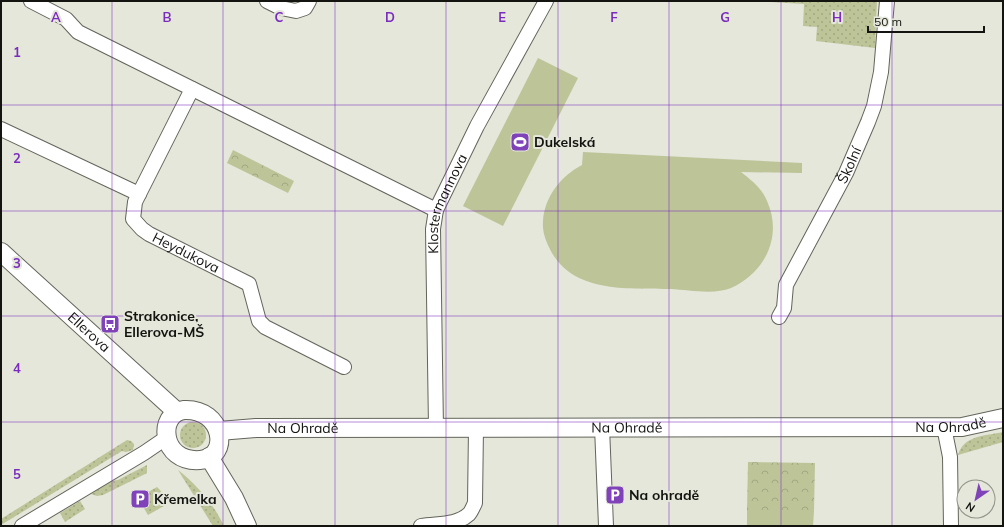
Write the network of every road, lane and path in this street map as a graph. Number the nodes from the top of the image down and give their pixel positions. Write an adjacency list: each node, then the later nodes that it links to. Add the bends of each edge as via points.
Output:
1 (32, 1): 6 (street, via 66,19 78,32)
2 (267, 1): 3 (street, via 296,12 305,8)
3 (309, 1)
4 (546, 1): 9 (street, Klostermannova, via 477,126)
5 (887, 1): 11 (street, Školní, via 881,72 872,111 852,162 786,285 784,308)
6 (192, 89): 8 (street, Heydukova); 9 (street)
7 (1, 129): 8 (street)
8 (139, 194): 12 (street, Heydukova, via 135,202 133,219 142,229 249,284 259,321 265,327)
9 (436, 210): 17 (street, Klostermannova, via 433,229)
10 (1, 252): 13 (street, Ellerova)
11 (779, 317)
12 (344, 367)
13 (177, 412): 19 (street, via 188,410 202,414 216,424); 20 (street, via 167,426)
14 (1003, 418): 16 (street, Na Ohradě, via 962,427)
15 (602, 427): 16 (street, Na Ohradě); 18 (street, Na Ohradě); 25 (street)
16 (944, 427): 26 (street, via 950,457)
17 (436, 428): 18 (street, Na Ohradě); 19 (street, Na Ohradě, via 250,428)
18 (476, 428): 24 (street, via 475,503 470,514 445,524)
19 (219, 431): 21 (street, via 218,446)
20 (166, 438): 21 (street, via 172,449 184,458 200,460); 22 (street)
21 (209, 457): 23 (street, via 234,498)
22 (22, 526)
23 (247, 526)
24 (421, 526)
25 (606, 526)
26 (951, 526)

